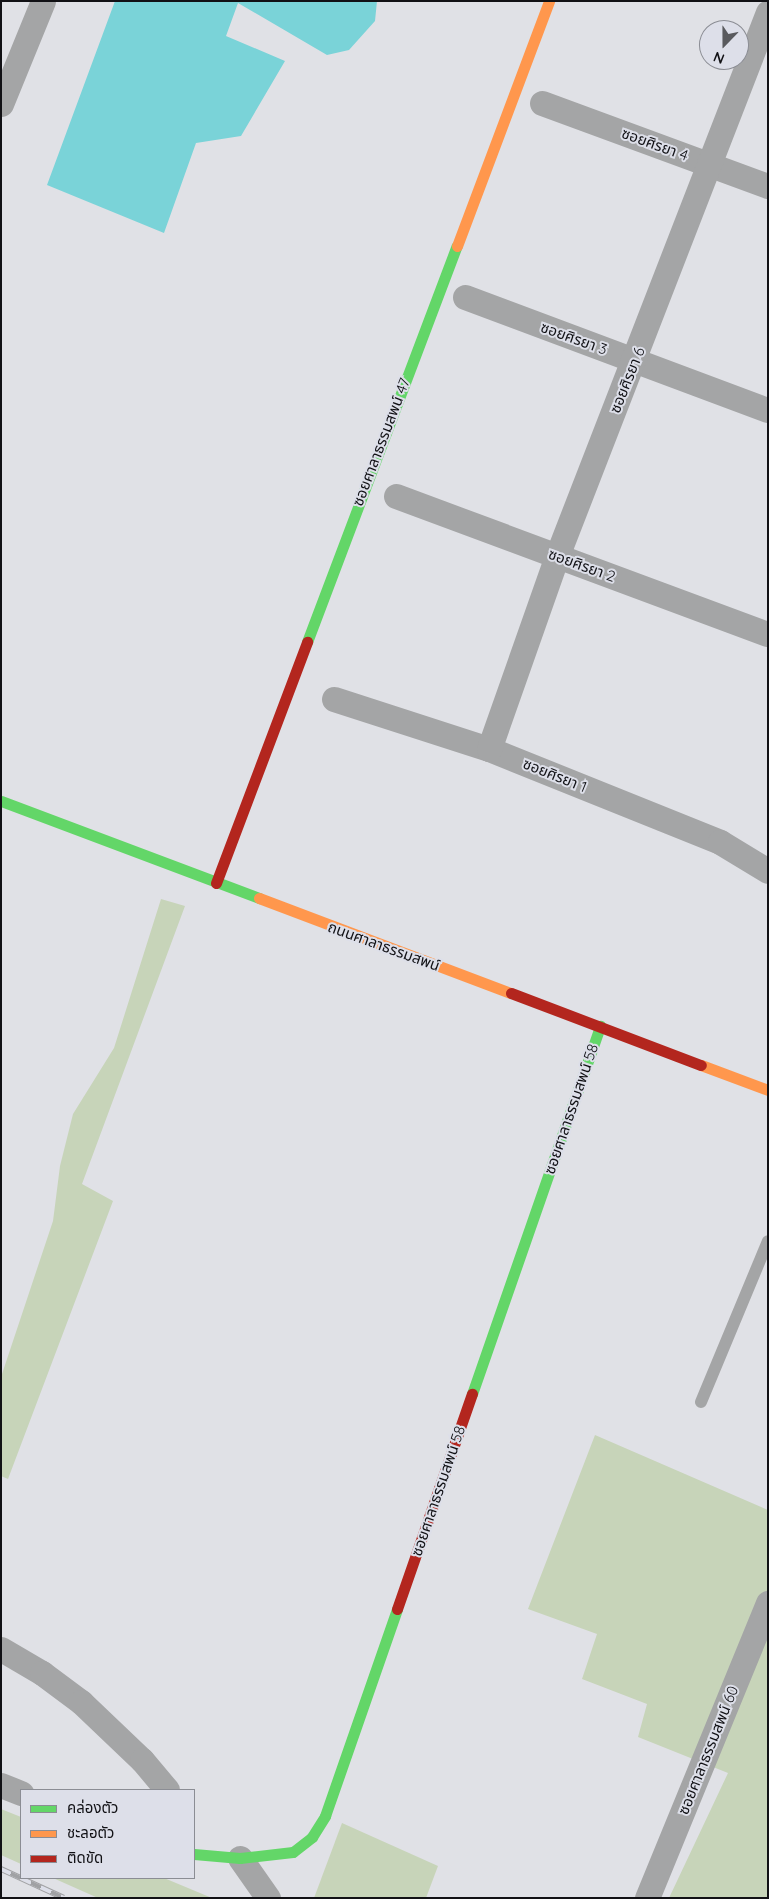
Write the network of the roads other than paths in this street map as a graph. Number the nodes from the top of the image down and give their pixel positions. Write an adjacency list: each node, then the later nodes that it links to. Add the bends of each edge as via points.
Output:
1 (43, 1): 5 (street)
2 (549, 1): 18 (street, ซอยศาลาธรรมสพน์ 47)
3 (768, 12): 6 (street, ซอยศิรยา 6)
4 (542, 103): 6 (street, ซอยศิรยา 4)
5 (1, 104)
6 (711, 165): 7 (street, ซอยศิรยา 4); 9 (street, ซอยศิรยา 6)
7 (768, 186)
8 (465, 297): 9 (street, ซอยศิรยา 3)
9 (635, 361): 10 (street, ซอยศิรยา 3); 12 (street, ซอยศิรยา 6)
10 (768, 410)
11 (396, 496): 12 (street, ซอยศิรยา 2)
12 (557, 556): 13 (street, ซอยศิรยา 2); 15 (street, ซอยศิรยา 6)
13 (768, 634)
14 (334, 699): 15 (street, ซอยศิรยา 1)
15 (489, 748): 17 (street, ซอยศิรยา 1, via 720,842)
16 (1, 801): 18 (street, ถนนศาลาธรรมสพน์)
17 (768, 871)
18 (216, 883): 19 (street, ถนนศาลาธรรมสพน์)
19 (600, 1026): 20 (street, ถนนศาลาธรรมสพน์); 29 (street, ซอยศาลาธรรมสพน์ 58, via 325,1816 312,1837 293,1852)
20 (768, 1090)
21 (768, 1241): 22 (lane)
22 (701, 1402)
23 (768, 1603): 31 (street, ซอยศาลาธรรมสพน์ 60)
24 (1, 1649): 26 (street, via 42,1673 81,1702 142,1760)
25 (1, 1785): 27 (street)
26 (166, 1789)
27 (20, 1793)
28 (195, 1854): 29 (street, ซอยศาลาธรรมสพน์ 58)
29 (240, 1858): 30 (street)
30 (268, 1898)
31 (648, 1898)

